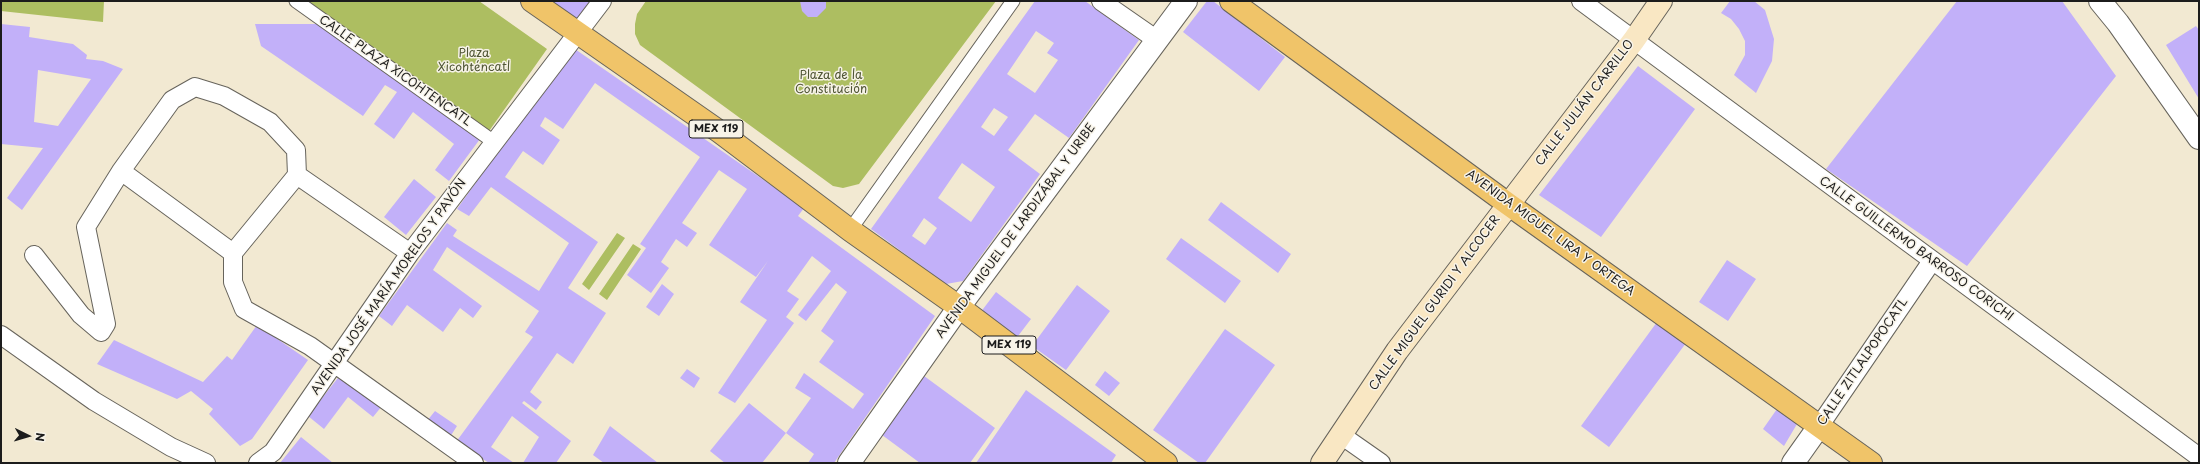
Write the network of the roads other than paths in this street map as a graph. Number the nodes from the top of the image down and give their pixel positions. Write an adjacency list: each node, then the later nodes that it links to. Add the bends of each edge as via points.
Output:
1 (296, 1): 15 (street, CALLE PLAZA XICOHTENCATL)
2 (532, 1): 11 (main road, MEX 119)
3 (602, 1): 11 (street)
4 (1013, 1): 19 (street)
5 (1101, 1): 12 (street)
6 (1186, 1): 12 (street, AVENIDA MIGUEL DE LARDIZÁBAL Y URIBE)
7 (1231, 1): 18 (main road, AVENIDA MIGUEL LIRA Y ORTEGA)
8 (1581, 1): 13 (street, CALLE GUILLERMO BARROSO CORICHI)
9 (1661, 1): 13 (main road, CALLE JULIÁN CARRILLO)
10 (2100, 1): 14 (street)
11 (577, 34): 15 (street, AVENIDA JOSÉ MARÍA MORELOS Y PAVÓN); 19 (main road, MEX 119, via 716,128)
12 (1156, 40): 24 (street, AVENIDA MIGUEL DE LARDIZÁBAL Y URIBE)
13 (1634, 40): 18 (main road, CALLE JULIÁN CARRILLO); 23 (street, CALLE GUILLERMO BARROSO CORICHI)
14 (2199, 138)
15 (494, 142): 21 (street, AVENIDA JOSÉ MARÍA MORELOS Y PAVÓN)
16 (121, 171): 17 (street, via 172,100 195,87 224,96 270,122 296,150); 20 (street); 22 (street, via 86,227 106,324 101,332 81,315)
17 (297, 175): 20 (street); 21 (street)
18 (1508, 204): 27 (main road, AVENIDA MIGUEL LIRA Y ORTEGA); 28 (main road, CALLE MIGUEL GURIDI Y ALCOCER, via 1397,351)
19 (850, 230): 24 (main road, MEX 119)
20 (233, 253): 26 (street, via 233,282 244,309 310,346)
21 (410, 253): 26 (street, AVENIDA JOSÉ MARÍA MORELOS Y PAVÓN)
22 (34, 255)
23 (1932, 261): 27 (street, CALLE ZITLALPOPOCATL); 29 (street, CALLE GUILLERMO BARROSO CORICHI)
24 (959, 307): 33 (street, AVENIDA MIGUEL DE LARDIZÁBAL Y URIBE); 34 (main road, MEX 119)
25 (1, 335): 30 (street, via 94,401 171,447)
26 (334, 363): 31 (street, AVENIDA JOSÉ MARÍA MORELOS Y PAVÓN, via 273,452); 32 (street)
27 (1820, 425): 37 (street, CALLE ZITLALPOPOCATL); 38 (main road, AVENIDA MIGUEL LIRA Y ORTEGA)
28 (1341, 435): 35 (main road, CALLE MIGUEL GURIDI Y ALCOCER); 36 (street)
29 (2199, 457)
30 (206, 463)
31 (258, 463)
32 (474, 463)
33 (849, 463)
34 (1166, 463)
35 (1322, 463)
36 (1380, 463)
37 (1793, 463)
38 (1871, 463)

